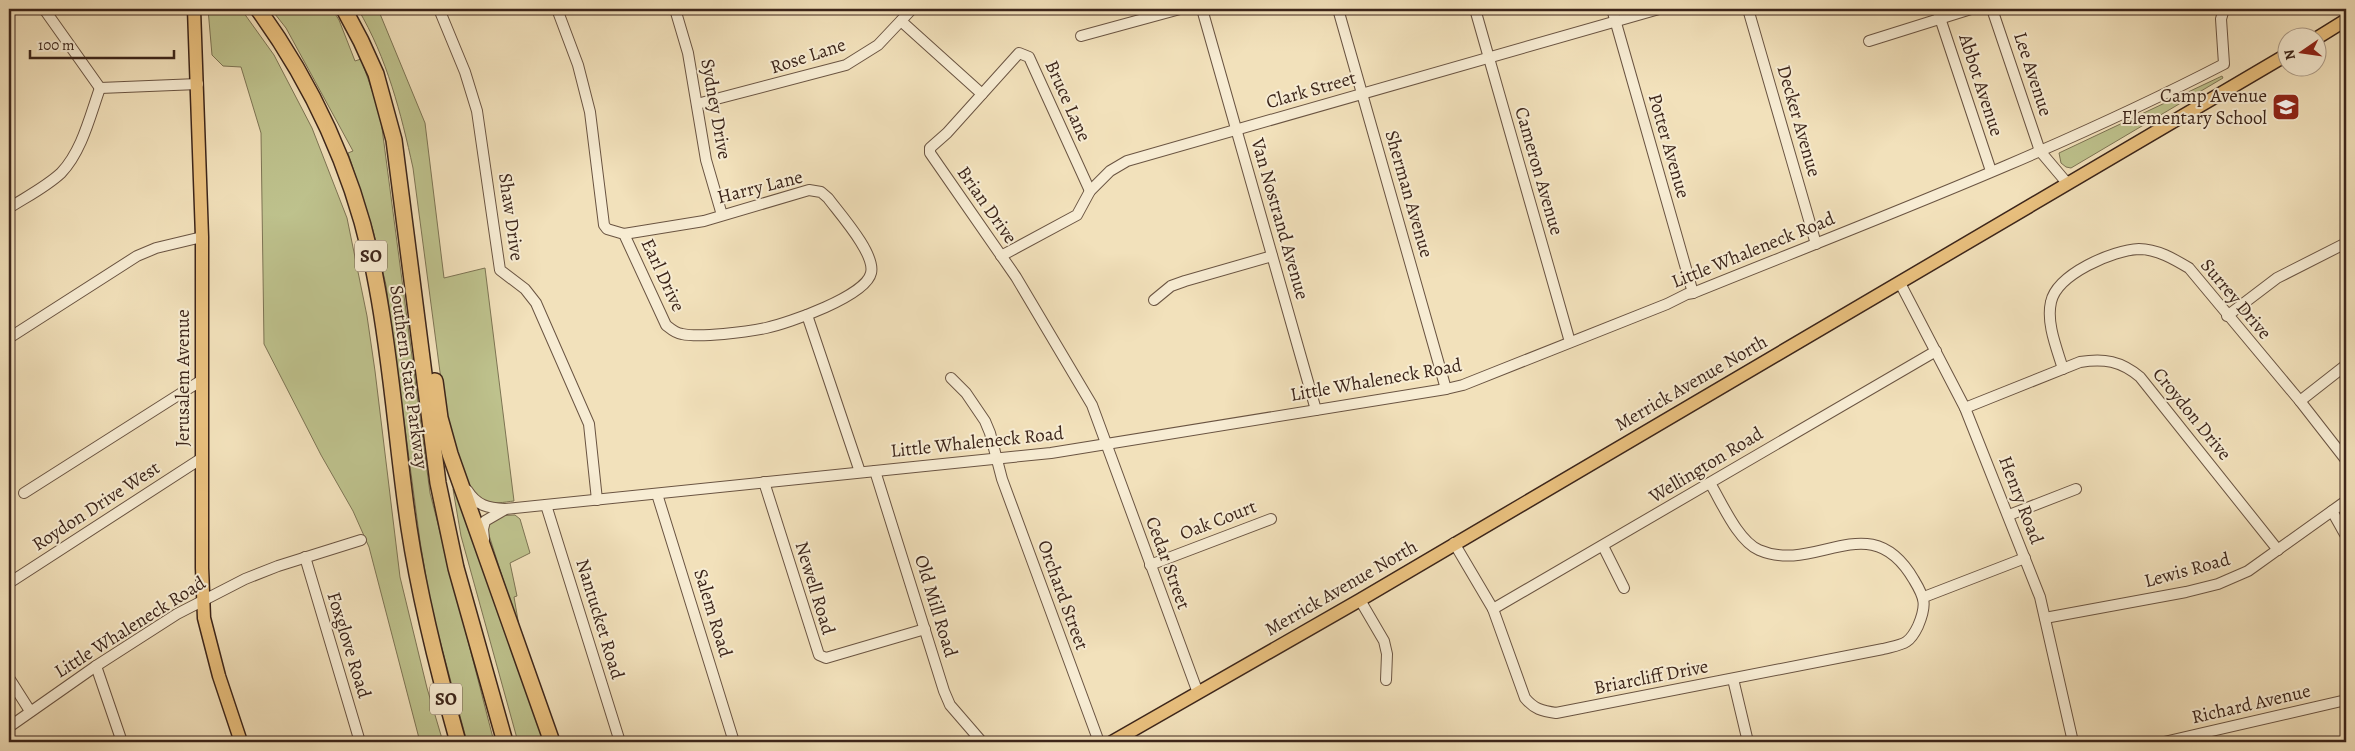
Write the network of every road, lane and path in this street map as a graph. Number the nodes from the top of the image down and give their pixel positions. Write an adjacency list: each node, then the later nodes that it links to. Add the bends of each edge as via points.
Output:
1 (44, 9): 29 (street)
2 (194, 9): 28 (main road, Jerusalem Avenue)
3 (258, 9): 99 (highway, Southern State Parkway / SO, via 290,57 324,119 366,234 380,304 414,563)
4 (344, 9): 46 (highway, Southern State Parkway / SO, via 368,57 390,124)
5 (440, 9): 75 (street, Shaw Drive, via 477,111 500,270 525,289 536,303 582,404 589,424)
6 (557, 9): 40 (street, Earl Drive, via 578,64 590,112 604,226)
7 (675, 9): 32 (street, Sydney Drive, via 688,53)
8 (912, 9): 21 (street, Rose Lane)
9 (1180, 9): 24 (street)
10 (1202, 9): 33 (street, Van Nostrand Avenue)
11 (1338, 9): 30 (street, Sherman Avenue)
12 (1475, 9): 26 (street, Cameron Avenue)
13 (1612, 9): 22 (street, Potter Avenue)
14 (1659, 9): 22 (street, Clark Street)
15 (1748, 9): 43 (street, Decker Avenue)
16 (1971, 9): 19 (street)
17 (1992, 9): 34 (street, Lee Avenue)
18 (2224, 9): 34 (street, Little Whaleneck Road, via 2221,19 2224,64)
19 (1939, 14): 25 (street); 35 (street, Abbot Avenue)
20 (2346, 20): 23 (main road)
21 (901, 21): 31 (street); 32 (street, Rose Lane, via 878,45 846,65)
22 (1615, 21): 26 (street, Clark Street); 48 (street, Potter Avenue)
23 (2328, 31)
24 (1081, 36)
25 (1868, 41)
26 (1489, 57): 30 (street, Clark Street); 53 (street, Cameron Avenue)
27 (2278, 60): 36 (main road, Merrick Avenue North)
28 (198, 84): 29 (street); 41 (main road, Jerusalem Avenue)
29 (100, 88): 38 (street, via 69,163 47,184)
30 (1362, 93): 33 (street, Clark Street); 59 (street, Sherman Avenue)
31 (982, 94): 37 (street, Bruce Lane, via 1019,53 1030,57); 44 (street, Brian Drive, via 930,148 930,153)
32 (697, 104): 39 (street, Sydney Drive, via 706,160)
33 (1236, 129): 37 (street, Clark Street, via 1127,161 1110,171); 45 (street, Van Nostrand Avenue)
34 (2040, 151): 35 (street, Little Whaleneck Road); 36 (street)
35 (1991, 171): 43 (street, Little Whaleneck Road)
36 (2067, 183): 47 (main road, Merrick Avenue North)
37 (1090, 191): 44 (street, Clark Street, via 1077,214)
38 (9, 208)
39 (722, 215): 40 (street, Harry Lane); 50 (street, Harry Lane, via 809,190 821,192 828,198 866,252 872,264 871,272 862,287)
40 (624, 234): 50 (street, Earl Drive, via 666,325 675,332 694,336 766,328)
41 (202, 237): 52 (street, via 137,256); 58 (main road, Jerusalem Avenue)
42 (2346, 243): 51 (street, via 2277,278)
43 (1816, 244): 48 (street, Little Whaleneck Road)
44 (1001, 256): 63 (street, Brian Drive, via 1092,405)
45 (1272, 256): 49 (street, via 1185,281 1165,290); 62 (street, Van Nostrand Avenue)
46 (409, 257): 67 (highway, via 430,341 443,429); 113 (highway, Southern State Parkway / SO, via 441,500 460,585)
47 (1900, 283): 54 (street, Henry Road); 84 (main road, Merrick Avenue North)
48 (1693, 293): 53 (street, Little Whaleneck Road)
49 (1154, 300)
50 (807, 315): 69 (street)
51 (2227, 316): 56 (street, Surrey Drive, via 2189,268 2175,259 2140,249 2106,257 2065,280 2051,302 2053,334); 60 (street, Surrey Drive)
52 (9, 338)
53 (1570, 342): 59 (street, Little Whaleneck Road)
54 (1936, 351): 61 (street, Henry Road); 71 (street, Wellington Road)
55 (2346, 365): 60 (street)
56 (2063, 369): 61 (street, Croydon Drive); 86 (street, Croydon Drive, via 2099,359 2117,362 2133,371)
57 (951, 378): 65 (street, Orchard Street, via 985,421)
58 (202, 380): 64 (main road, Jerusalem Avenue); 73 (street)
59 (1446, 388): 62 (street, Little Whaleneck Road)
60 (2300, 401): 66 (street, Surrey Drive)
61 (1965, 408): 80 (street, Henry Road)
62 (1316, 410): 63 (street, Little Whaleneck Road)
63 (1106, 444): 65 (street, Little Whaleneck Road); 89 (street, Cedar Street)
64 (202, 458): 91 (street, Roydon Drive West); 94 (main road, Jerusalem Avenue)
65 (996, 458): 68 (street, Little Whaleneck Road); 118 (street, Orchard Street)
66 (2346, 460)
67 (455, 470): 78 (street, Little Whaleneck Road, via 478,503); 90 (highway)
68 (875, 471): 69 (street, Little Whaleneck Road); 98 (street, Old Mill Road)
69 (860, 472): 70 (street, Little Whaleneck Road)
70 (764, 482): 74 (street, Little Whaleneck Road); 98 (street, Newell Road, via 819,654 826,658 850,653)
71 (1710, 484): 85 (street, Wellington Road); 93 (street, via 1742,536 1758,550 1786,556 1860,543 1876,545 1901,560)
72 (2076, 489): 80 (street)
73 (24, 493)
74 (657, 494): 75 (street, Little Whaleneck Road); 116 (street, Salem Road)
75 (597, 500): 77 (street, Little Whaleneck Road)
76 (2346, 501): 79 (street, Lewis Road)
77 (546, 505): 78 (street, Little Whaleneck Road); 115 (street, Nantucket Road)
78 (505, 509): 90 (street, Little Whaleneck Road, via 488,518 484,525)
79 (2332, 511): 82 (street); 86 (street, Lewis Road)
80 (2009, 515): 88 (street, Henry Road)
81 (1271, 519): 89 (street, Oak Court)
82 (2346, 536)
83 (361, 540): 87 (street, Little Whaleneck Road)
84 (1454, 543): 95 (main road, Merrick Avenue North); 96 (street, Briarcliff Drive)
85 (1603, 546): 92 (street); 96 (street, Wellington Road)
86 (2278, 550): 97 (street, Lewis Road, via 2248,572 2218,584)
87 (305, 557): 94 (street, Little Whaleneck Road, via 245,579); 110 (street, Foxglove Road)
88 (2025, 558): 93 (street); 97 (street, Henry Road)
89 (1150, 565): 104 (street, Cedar Street)
90 (490, 567): 114 (highway)
91 (9, 584)
92 (1624, 588)
93 (1924, 597): 102 (street, Briarcliff Drive, via 1919,623 1907,644)
94 (204, 599): 100 (street, Little Whaleneck Road); 109 (main road, Jerusalem Avenue, via 204,618 214,657)
95 (1360, 600): 103 (street, via 1384,641); 104 (main road, Merrick Avenue North)
96 (1493, 610): 102 (street, Briarcliff Drive, via 1525,698 1532,707 1543,712 1556,713)
97 (2045, 618): 121 (street, Henry Road)
98 (925, 629): 117 (street, Old Mill Road, via 950,704)
99 (434, 656): 111 (highway, via 440,718); 112 (highway, Southern State Parkway / SO)
100 (96, 666): 106 (street, Little Whaleneck Road); 108 (street)
101 (9, 678): 106 (street)
102 (1733, 679): 120 (street)
103 (1386, 680)
104 (1198, 693): 119 (main road, Merrick Avenue North)
105 (2346, 700): 122 (street, Richard Avenue)
106 (30, 711): 107 (street, Little Whaleneck Road)
107 (9, 727)
108 (122, 742)
109 (241, 742)
110 (360, 742)
111 (448, 742)
112 (458, 742)
113 (505, 742)
114 (552, 742)
115 (620, 742)
116 (734, 742)
117 (982, 742)
118 (1099, 742)
119 (1112, 742)
120 (1748, 742)
121 (2073, 742)
122 (2164, 742)

